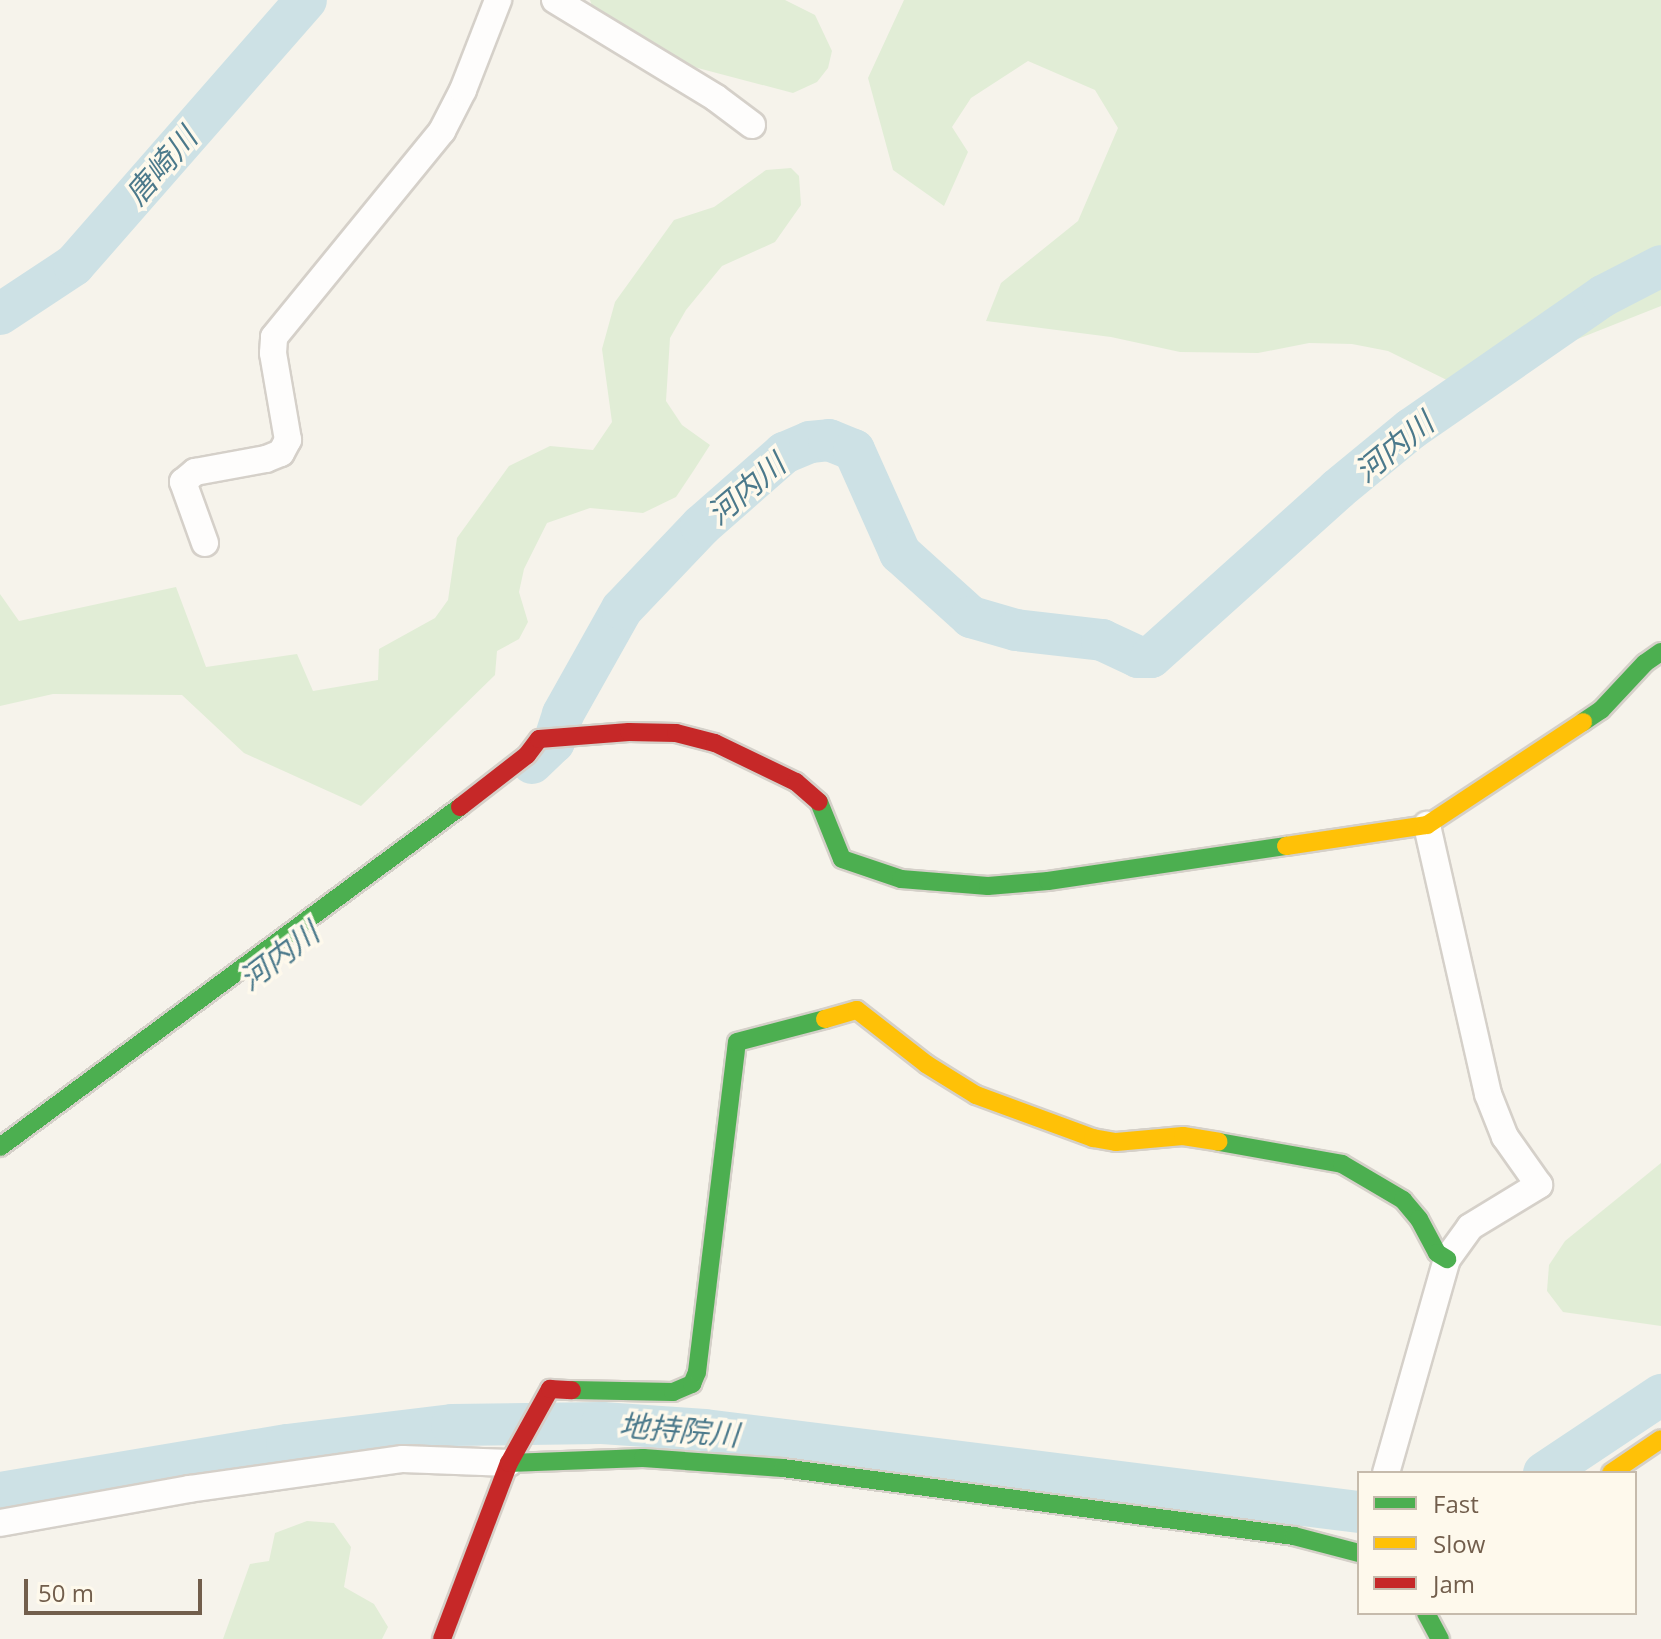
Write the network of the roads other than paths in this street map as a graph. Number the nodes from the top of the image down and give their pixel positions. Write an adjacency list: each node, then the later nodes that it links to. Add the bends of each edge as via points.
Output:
1 (498, 0): 4 (street, via 442,131 274,337 288,440 281,453 195,472 183,482)
2 (555, 0): 3 (street)
3 (752, 125)
4 (205, 543)
5 (1661, 652): 6 (street, via 1601,710)
6 (1427, 825): 7 (street, via 1048,881 988,886 901,879 842,859 820,803 796,782 715,743 676,733 539,739 503,775); 8 (street, via 1488,1094 1505,1137 1539,1185 1470,1227)
7 (0, 1147)
8 (1447, 1259): 10 (street, via 1437,1253 1403,1200 1342,1164 1183,1136 1116,1142 1093,1138 976,1095 857,1010 737,1042 692,1384 673,1392 550,1389); 11 (street)
9 (1661, 1439): 12 (street)
10 (509, 1463): 13 (street, via 403,1459); 14 (street, via 643,1458 783,1468 1294,1536); 16 (street)
11 (1387, 1471)
12 (1614, 1471)
13 (0, 1523)
14 (1357, 1552)
15 (1427, 1615): 17 (street)
16 (442, 1639)
17 (1440, 1639)

